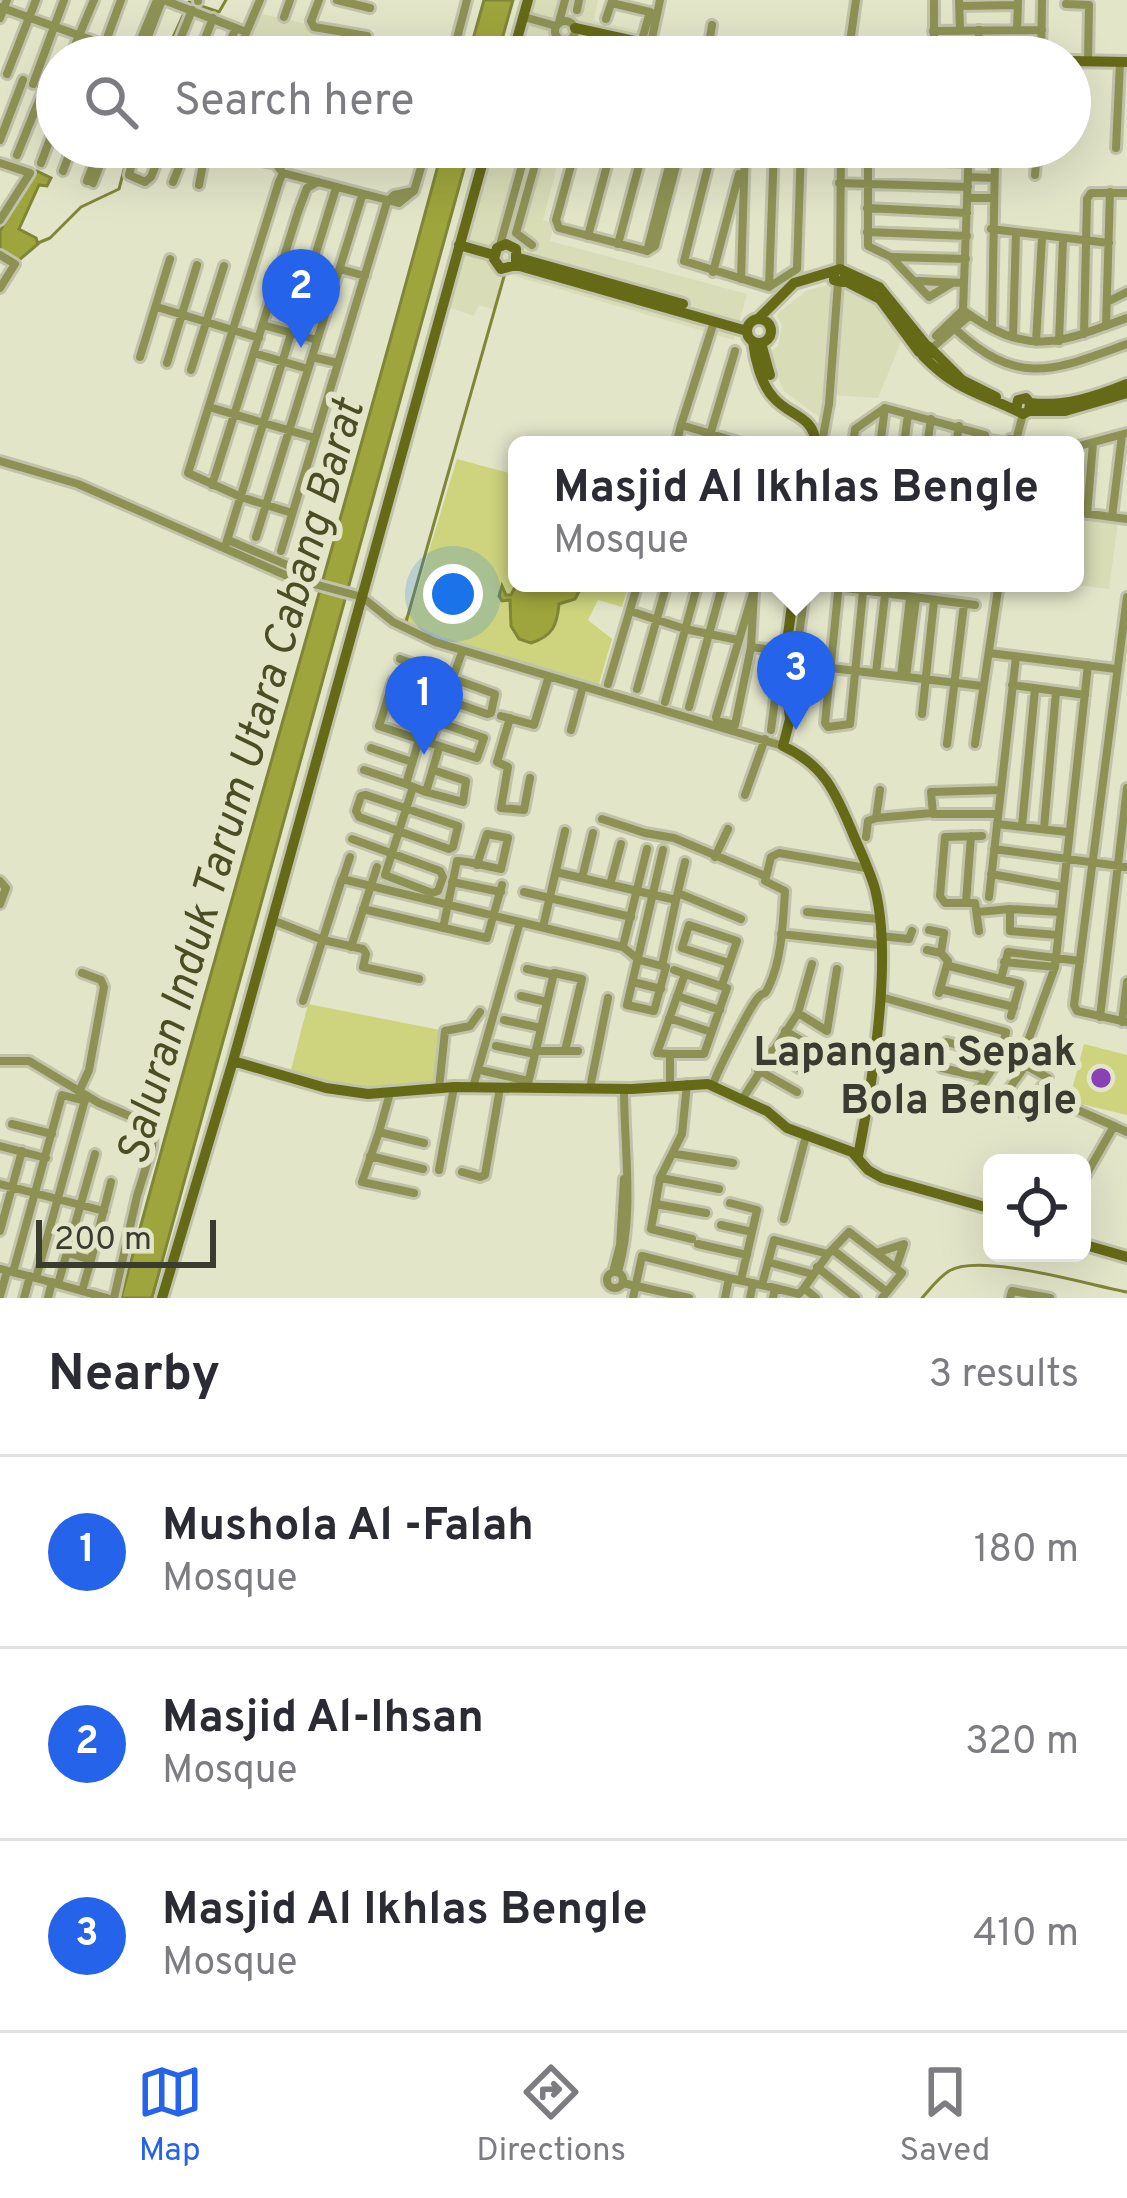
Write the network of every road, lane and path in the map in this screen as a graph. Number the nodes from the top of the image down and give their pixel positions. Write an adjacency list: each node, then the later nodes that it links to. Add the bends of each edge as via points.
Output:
1 (36, 0): 26 (street)
2 (64, 0): 32 (street)
3 (94, 0): 41 (street)
4 (121, 0): 43 (street)
5 (161, 0): 22 (street); 44 (street)
6 (260, 0): 34 (street)
7 (290, 0): 27 (street)
8 (319, 0): 49 (street, via 314,27)
9 (338, 0): 24 (street)
10 (467, 0): 50 (street)
11 (528, 0): 28 (street)
12 (660, 0): 25 (street)
13 (856, 0): 58 (street)
14 (934, 0): 39 (street)
15 (1042, 0): 38 (street)
16 (612, 1): 25 (street); 30 (street)
17 (574, 2): 33 (street)
18 (960, 3): 19 (street); 35 (street)
19 (993, 3): 20 (street)
20 (1018, 3): 37 (street)
21 (1066, 4): 62 (street, via 1089,5)
22 (192, 5): 29 (street); 45 (street)
23 (3, 8): 26 (street)
24 (370, 8)
25 (654, 12): 56 (street)
26 (29, 17): 32 (street); 66 (street)
27 (284, 17)
28 (524, 17): 33 (street); 51 (street)
29 (213, 18): 34 (street); 46 (street)
30 (606, 19)
31 (712, 25): 57 (street)
32 (55, 26): 41 (street); 42 (street)
33 (557, 29): 40 (street, via 568,21); 52 (street); 53 (street)
34 (241, 30): 47 (street); 48 (street)
35 (960, 30): 36 (street); 39 (street)
36 (979, 30): 37 (street); 60 (street)
37 (1018, 30): 38 (street)
38 (1042, 30): 61 (street)
39 (933, 31): 59 (street)
40 (575, 32): 54 (street); 55 (street)
41 (80, 35)
42 (50, 36)
43 (108, 36)
44 (146, 36)
45 (181, 36)
46 (206, 36)
47 (237, 36)
48 (242, 36)
49 (367, 36)
50 (458, 36)
51 (518, 36)
52 (556, 36)
53 (563, 36)
54 (571, 36)
55 (591, 36)
56 (648, 36)
57 (710, 36)
58 (851, 36)
59 (933, 36)
60 (979, 36)
61 (1042, 36)
62 (1088, 36)
63 (1091, 62): 64 (street)
64 (1124, 63): 70 (street)
65 (36, 65): 67 (street)
66 (3, 73): 67 (street)
67 (28, 82): 68 (street); 71 (street)
68 (36, 85)
69 (36, 108): 73 (street)
70 (1122, 128): 72 (street)
71 (0, 140)
72 (1116, 148)
73 (17, 155)
74 (0, 164): 121 (street, via 30,173)
75 (64, 168): 100 (street)
76 (95, 168): 105 (street)
77 (131, 168): 78 (street, via 129,175 145,182)
78 (155, 168)
79 (179, 168): 106 (street)
80 (202, 168): 109 (street)
81 (279, 168): 101 (street)
82 (421, 168): 116 (street, via 404,202)
83 (481, 168): 132 (street)
84 (521, 168): 118 (street)
85 (534, 168): 120 (street)
86 (570, 168): 125 (street, via 556,220)
87 (606, 168): 125 (street)
88 (638, 168): 131 (street)
89 (671, 168): 131 (street, via 647,251)
90 (707, 168): 143 (street, via 684,256)
91 (740, 168): 143 (street)
92 (742, 168): 147 (street)
93 (773, 168): 151 (street)
94 (800, 168): 151 (street, via 797,269)
95 (840, 168): 107 (street)
96 (867, 168): 108 (street)
97 (969, 168): 111 (street)
98 (994, 168): 103 (street)
99 (1035, 168): 102 (street)
100 (63, 171)
101 (283, 173): 104 (street); 166 (street)
102 (1035, 175)
103 (993, 178): 111 (street); 115 (street)
104 (319, 181): 110 (street); 161 (street, via 307,188)
105 (90, 182)
106 (173, 182)
107 (839, 183): 108 (street); 146 (street)
108 (868, 184): 111 (street); 117 (street)
109 (199, 185)
110 (336, 187): 114 (street); 167 (street)
111 (968, 187): 115 (street); 119 (street)
112 (1110, 192): 113 (street); 129 (street, via 1088,195); 130 (street)
113 (1127, 193)
114 (362, 196): 116 (street); 142 (street)
115 (993, 198): 122 (street)
116 (387, 202): 145 (street)
117 (867, 208): 119 (street); 123 (street)
118 (510, 211): 120 (street); 134 (street)
119 (967, 213): 126 (street)
120 (522, 214): 133 (street, via 516,233)
121 (0, 220)
122 (991, 229): 124 (street); 162 (street)
123 (866, 232): 126 (street); 136 (street, via 868,246)
124 (1016, 232): 127 (street); 170 (street)
125 (588, 236): 131 (street)
126 (967, 236): 138 (street)
127 (1042, 237): 128 (street); 174 (street)
128 (1064, 240): 129 (street); 173 (street)
129 (1086, 242): 130 (street); 168 (street)
130 (1109, 243): 154 (street)
131 (618, 244)
132 (459, 245): 134 (street); 240 (street)
133 (532, 245)
134 (497, 251): 139 (street, via 512,246); 139 (street, via 501,269)
135 (0, 255): 152 (street, via 15,264)
136 (891, 257): 138 (street); 148 (street)
137 (170, 259): 155 (street)
138 (966, 259): 150 (street)
139 (518, 261): 144 (street)
140 (197, 265): 157 (street)
141 (224, 266): 160 (street)
142 (340, 269): 145 (street); 172 (street)
143 (712, 272): 147 (street)
144 (567, 275): 159 (street); 165 (street)
145 (365, 276): 184 (street)
146 (840, 276): 165 (street, via 799,287); 177 (street, via 880,299); 205 (street)
147 (741, 279): 151 (street)
148 (917, 281): 149 (street); 149 (street, via 930,298)
149 (952, 283): 150 (street)
150 (964, 283): 156 (street)
151 (769, 287)
152 (0, 288)
153 (1127, 292): 154 (street)
154 (1107, 302): 163 (street)
155 (157, 307): 157 (street); 179 (street)
156 (965, 308): 162 (street); 164 (street); 177 (street)
157 (181, 315): 160 (street); 183 (street)
158 (1127, 318): 163 (street)
159 (714, 321): 165 (street); 197 (street)
160 (206, 323): 166 (street); 186 (street)
161 (262, 325): 167 (street); 169 (street)
162 (992, 326): 170 (street)
163 (1106, 326): 168 (street)
164 (954, 328): 177 (street); 182 (street, via 1010,364 1048,370)
165 (755, 330): 204 (street, via 772,396 809,421)
166 (233, 331): 169 (street); 190 (street)
167 (291, 333): 172 (street); 181 (street)
168 (1084, 334): 171 (street)
169 (259, 338): 178 (street)
170 (1013, 338): 174 (street)
171 (1074, 339): 173 (street); 182 (street)
172 (317, 340): 180 (street)
173 (1059, 341): 174 (street)
174 (1036, 342)
175 (1127, 344): 182 (street)
176 (735, 351): 200 (street)
177 (926, 351): 192 (street, via 955,385)
178 (254, 353): 181 (street); 194 (street)
179 (140, 357)
180 (312, 357): 184 (street); 185 (street)
181 (283, 361): 185 (street); 196 (street)
182 (1080, 361)
183 (167, 363)
184 (338, 363): 213 (street)
185 (308, 369): 199 (street)
186 (191, 370)
187 (1127, 384): 189 (street)
188 (1127, 393): 189 (street)
189 (1086, 403): 192 (street)
190 (209, 407): 194 (street); 217 (street, via 188,473)
191 (885, 408): 193 (street); 206 (street); 207 (street)
192 (1023, 408): 212 (street)
193 (908, 414): 195 (street); 208 (street)
194 (234, 415): 196 (street); 217 (street)
195 (933, 419): 198 (street); 209 (street)
196 (263, 424): 199 (street); 218 (street)
197 (681, 425): 200 (street); 202 (street)
198 (959, 426): 210 (street); 211 (street)
199 (289, 431): 213 (street); 219 (street)
200 (710, 434): 203 (street)
201 (1124, 434): 214 (street); 223 (street)
202 (678, 436)
203 (716, 436)
204 (817, 436)
205 (821, 436)
206 (855, 436)
207 (881, 436)
208 (905, 436)
209 (931, 436)
210 (957, 436)
211 (977, 436)
212 (1017, 436)
213 (315, 438): 220 (street)
214 (1094, 443): 215 (street); 222 (street)
215 (1084, 445)
216 (0, 461): 226 (street)
217 (212, 485): 218 (street)
218 (241, 497): 219 (street); 226 (street)
219 (266, 505): 220 (street); 225 (street)
220 (292, 513): 227 (street)
221 (1084, 514): 222 (street)
222 (1087, 514): 223 (street)
223 (1112, 517): 224 (street)
224 (1127, 519)
225 (256, 537)
226 (226, 543): 240 (street)
227 (281, 550)
228 (635, 592): 245 (street)
229 (664, 592): 246 (street)
230 (695, 592): 247 (street)
231 (721, 592): 248 (street)
232 (753, 592): 249 (street)
233 (755, 592): 250 (street)
234 (791, 592): 251 (street)
235 (791, 592): 289 (street)
236 (805, 592): 255 (street)
237 (838, 592): 258 (street)
238 (863, 592): 241 (street); 260 (street)
239 (998, 592): 253 (street)
240 (356, 595): 252 (street, via 410,632); 357 (street)
241 (885, 595): 243 (street); 261 (street)
242 (1127, 597): 259 (street)
243 (913, 598): 244 (street); 264 (street)
244 (934, 601): 265 (street); 266 (street, via 970,604)
245 (630, 611): 246 (street); 267 (street)
246 (656, 620): 247 (street); 271 (street)
247 (685, 629): 248 (street); 276 (street)
248 (709, 634): 249 (street); 280 (street)
249 (738, 640): 250 (street, via 717,721 737,724)
250 (751, 647): 251 (street)
251 (781, 651): 284 (street)
252 (462, 652): 262 (street); 263 (street)
253 (989, 652): 254 (street); 269 (street)
254 (1016, 657): 257 (street); 270 (street)
255 (796, 658)
256 (400, 659): 263 (street)
257 (1088, 665): 259 (street); 274 (street)
258 (831, 668): 260 (street); 260 (street, via 828,727 850,724)
259 (1116, 669): 278 (street)
260 (852, 670): 261 (street)
261 (876, 673): 264 (street)
262 (549, 676): 268 (street); 292 (street, via 534,725 505,717 496,762 508,767 501,808 524,810)
263 (453, 677): 275 (street); 275 (street, via 494,692 491,713)
264 (903, 677): 265 (street)
265 (925, 680): 266 (street); 281 (street)
266 (955, 683): 269 (street); 287 (street)
267 (608, 685)
268 (583, 686): 283 (street); 284 (street)
269 (982, 686): 286 (street)
270 (1012, 686): 272 (street); 296 (street)
271 (637, 688)
272 (1035, 689): 273 (street); 304 (street)
273 (1056, 692): 274 (street); 305 (street)
274 (1085, 695): 308 (street)
275 (446, 700): 277 (street, via 394,680); 282 (street)
276 (665, 702)
277 (386, 704): 282 (street); 285 (street, via 379,726)
278 (1111, 704): 279 (street); 324 (street)
279 (1127, 706)
280 (688, 707)
281 (922, 714)
282 (436, 722): 288 (street); 288 (street, via 484,738 477,758)
283 (571, 730)
284 (768, 735): 289 (street); 298 (street)
285 (419, 740): 288 (street); 290 (street)
286 (975, 744)
287 (947, 745)
288 (435, 746): 291 (street)
289 (783, 746): 328 (street, via 823,773)
290 (412, 762): 293 (street); 293 (street, via 374,749 367,771)
291 (433, 770): 297 (street); 297 (street, via 466,781 464,802)
292 (530, 778)
293 (410, 786): 297 (street); 299 (street)
294 (1127, 788): 327 (street)
295 (880, 790): 301 (street)
296 (1000, 790): 300 (street, via 932,790); 303 (street)
297 (426, 792)
298 (745, 795)
299 (408, 809): 309 (street); 309 (street, via 363,794 356,811); 309 (street, via 458,826 454,848)
300 (932, 813): 301 (street); 303 (street)
301 (876, 818): 313 (street, via 868,820)
302 (602, 819): 321 (street)
303 (998, 819): 304 (street); 317 (street)
304 (1022, 826): 305 (street)
305 (1044, 828): 308 (street)
306 (728, 829): 321 (street)
307 (565, 831): 329 (street)
308 (1067, 832): 322 (street)
309 (400, 833): 319 (street)
310 (593, 833): 332 (street)
311 (971, 836): 312 (street); 345 (street); 345 (street, via 946,837 940,896)
312 (982, 836)
313 (866, 837)
314 (352, 839): 319 (street)
315 (621, 844): 336 (street)
316 (647, 849): 340 (street)
317 (994, 849): 322 (street); 330 (street)
318 (664, 850): 341 (street)
319 (392, 856): 319 (street, via 386,877 438,891 440,871)
320 (350, 857): 333 (street)
321 (715, 857): 331 (street)
322 (1066, 858): 324 (street); 338 (street)
323 (685, 862): 342 (street)
324 (1092, 862): 327 (street); 373 (street)
325 (477, 865): 325 (street, via 488,833 508,838 502,868); 335 (street, via 458,861)
326 (377, 867): 337 (street)
327 (1122, 867): 401 (street)
328 (867, 868): 331 (street, via 777,854); 356 (street)
329 (556, 872): 332 (street); 344 (street)
330 (991, 874): 338 (street); 343 (street)
331 (765, 876): 364 (street, via 785,889)
332 (582, 878): 336 (street)
333 (342, 879): 337 (street); 366 (street)
334 (0, 880): 346 (street)
335 (452, 882): 347 (street); 353 (street, via 501,889)
336 (610, 885): 340 (street)
337 (370, 886): 347 (street); 348 (street)
338 (1063, 887): 352 (street)
339 (524, 892): 344 (street)
340 (637, 892): 341 (street); 354 (street)
341 (653, 895): 342 (street); 372 (street)
342 (679, 896): 355 (street); 377 (street)
343 (989, 897)
344 (550, 898): 354 (street); 359 (street)
345 (966, 902): 351 (street)
346 (0, 904)
347 (446, 905): 353 (street); 360 (street)
348 (363, 909): 360 (street); 368 (street)
349 (1010, 909): 351 (street); 352 (street); 365 (street, via 1010,931)
350 (807, 912): 356 (street)
351 (978, 912): 363 (street)
352 (1059, 912): 365 (street)
353 (495, 916): 358 (street); 360 (street, via 487,938)
354 (631, 917): 369 (street)
355 (741, 919)
356 (878, 919): 367 (street)
357 (271, 920): 366 (street); 420 (street)
358 (520, 922): 359 (street); 432 (street)
359 (543, 927): 369 (street)
360 (442, 928)
361 (928, 929): 371 (street, via 944,932)
362 (912, 931): 367 (street, via 910,938)
363 (980, 931)
364 (781, 934): 367 (street); 428 (street, via 769,987)
365 (1057, 935): 375 (street)
366 (323, 940): 368 (street); 395 (street)
367 (879, 940): 393 (street)
368 (351, 947): 385 (street, via 366,951 363,967)
369 (623, 947): 372 (street)
370 (927, 950): 371 (street)
371 (941, 953): 378 (street)
372 (639, 960): 377 (street); 387 (street)
373 (1080, 962): 375 (street); 401 (street, via 1074,1007)
374 (729, 963): 374 (street, via 736,941 689,925 682,948); 389 (street)
375 (1055, 963): 386 (street, via 1008,952); 415 (street)
376 (812, 964): 399 (street)
377 (662, 966): 390 (street)
378 (949, 966): 386 (street); 400 (street, via 940,991)
379 (527, 969): 384 (street)
380 (674, 970): 383 (street)
381 (837, 970): 399 (street, via 827,1031)
382 (82, 973): 440 (street, via 104,987)
383 (685, 974): 389 (street); 392 (street)
384 (554, 975): 396 (street); 411 (street, via 582,979)
385 (419, 979)
386 (1001, 980): 400 (street, via 1020,984)
387 (633, 982): 390 (street); 390 (street, via 627,1005 654,1011)
388 (1127, 982): 404 (street)
389 (722, 986): 397 (street, via 728,988)
390 (661, 989)
391 (520, 996): 396 (street)
392 (677, 996): 397 (street); 402 (street)
393 (879, 996): 408 (street); 457 (street)
394 (608, 998): 435 (street)
395 (303, 1001)
396 (548, 1001): 405 (street)
397 (720, 1010): 407 (street)
398 (479, 1012): 433 (street, via 470,1026 445,1030)
399 (798, 1013): 406 (street)
400 (1011, 1014): 408 (street)
401 (1100, 1017): 404 (street)
402 (669, 1018): 407 (street); 417 (street, via 656,1053)
403 (504, 1020): 405 (street)
404 (1125, 1022)
405 (541, 1028): 416 (street)
406 (785, 1031): 413 (street); 414 (street)
407 (711, 1032): 417 (street, via 704,1054)
408 (1006, 1032): 418 (street)
409 (947, 1042): 418 (street)
410 (496, 1046): 416 (street)
411 (565, 1051): 412 (street); 416 (street)
412 (578, 1051)
413 (772, 1052): 422 (street); 424 (street)
414 (821, 1052)
415 (1024, 1052)
416 (535, 1053): 429 (street)
417 (670, 1054): 430 (street)
418 (1001, 1054): 421 (street); 426 (street)
419 (0, 1061): 440 (street, via 29,1061)
420 (232, 1061): 439 (street, via 339,1090); 510 (street)
421 (1026, 1065): 442 (street); 444 (street, via 1048,1078)
422 (799, 1068)
423 (942, 1068): 426 (street)
424 (758, 1070): 437 (street); 441 (street)
425 (484, 1071): 429 (street)
426 (985, 1078): 438 (street)
427 (687, 1084): 428 (street); 430 (street); 455 (street)
428 (713, 1084): 441 (street)
429 (527, 1085): 434 (street); 435 (street)
430 (670, 1085): 436 (street)
431 (454, 1087): 432 (street); 433 (street); 462 (street)
432 (473, 1087): 434 (street)
433 (439, 1088): 439 (street)
434 (500, 1088): 463 (street, via 485,1175)
435 (590, 1088): 436 (street)
436 (624, 1089): 493 (street, via 626,1246)
437 (796, 1092)
438 (976, 1092)
439 (390, 1093): 447 (street)
440 (83, 1096): 449 (street, via 62,1095); 471 (street); 509 (street, via 153,1126)
441 (743, 1098): 450 (street)
442 (1002, 1099)
443 (1054, 1100): 446 (street)
444 (1023, 1113)
445 (12, 1124): 449 (street)
446 (1114, 1126): 448 (street); 460 (street)
447 (380, 1132): 451 (street); 456 (street)
448 (1127, 1132)
449 (52, 1134): 458 (street)
450 (806, 1136): 457 (street); 478 (street)
451 (424, 1143)
452 (0, 1146): 453 (street)
453 (22, 1151): 458 (street); 467 (street)
454 (95, 1154): 474 (street)
455 (675, 1154): 459 (street); 464 (street)
456 (370, 1156): 461 (street); 470 (street, via 362,1182)
457 (858, 1156): 475 (street, via 881,1178)
458 (46, 1157): 469 (street)
459 (734, 1163)
460 (1091, 1166)
461 (423, 1169)
462 (439, 1170)
463 (462, 1172)
464 (660, 1178): 468 (street); 473 (street)
465 (111, 1182): 476 (street)
466 (0, 1184): 467 (street)
467 (11, 1187): 469 (street); 479 (street)
468 (719, 1189)
469 (34, 1193): 471 (street); 492 (street)
470 (414, 1193)
471 (57, 1200): 474 (street); 494 (street)
472 (730, 1203): 480 (street, via 757,1210)
473 (656, 1204): 477 (street); 481 (street, via 651,1229)
474 (81, 1206): 476 (street); 484 (street)
475 (983, 1206)
476 (104, 1211): 488 (street)
477 (706, 1213)
478 (784, 1219)
479 (0, 1231)
480 (752, 1232): 481 (street, via 717,1227); 486 (street)
481 (700, 1243): 486 (street)
482 (1091, 1247): 487 (street)
483 (831, 1252): 485 (street, via 849,1232); 489 (street, via 774,1240); 491 (street); 505 (street)
484 (68, 1253): 488 (street); 497 (street)
485 (876, 1253): 490 (street); 490 (street, via 906,1240)
486 (747, 1255): 496 (street)
487 (1127, 1257)
488 (91, 1260): 501 (street)
489 (768, 1262): 491 (street); 499 (street)
490 (896, 1268): 505 (street, via 902,1273)
491 (814, 1270): 503 (street); 516 (street)
492 (7, 1271): 494 (street); 506 (street)
493 (616, 1272): 498 (street); 498 (street, via 608,1285)
494 (33, 1277): 497 (street); 507 (street)
495 (730, 1278): 496 (street); 500 (street, via 642,1256); 513 (street)
496 (741, 1280): 499 (street)
497 (55, 1283): 501 (street); 508 (street)
498 (623, 1283): 500 (street)
499 (758, 1284): 502 (street); 514 (street)
500 (635, 1286): 504 (street); 511 (street)
501 (77, 1293): 509 (street)
502 (774, 1293): 503 (street)
503 (800, 1293): 515 (street)
504 (662, 1295): 512 (street)
505 (885, 1295)
506 (0, 1296)
507 (24, 1298)
508 (48, 1298)
509 (111, 1298)
510 (162, 1298)
511 (633, 1298)
512 (689, 1298)
513 (725, 1298)
514 (750, 1298)
515 (816, 1298)
516 (856, 1298)
517 (1010, 1298): 518 (street, via 1012,1291)
518 (1050, 1298)

